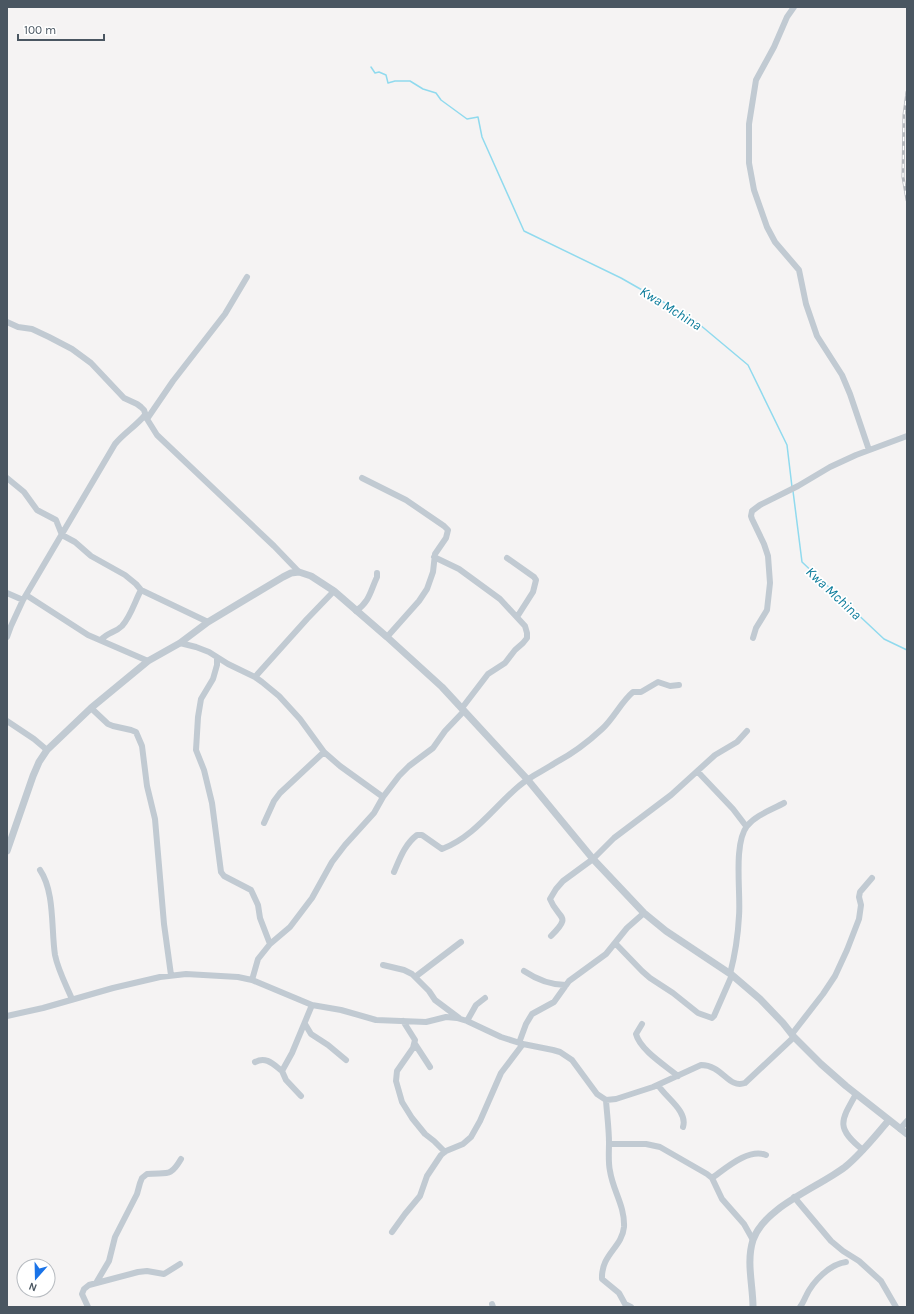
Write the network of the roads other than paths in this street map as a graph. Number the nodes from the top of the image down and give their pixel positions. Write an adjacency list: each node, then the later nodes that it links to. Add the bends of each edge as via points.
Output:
1 (794, 7): 6 (street, via 756,80 749,124 749,163 754,190 767,227 775,242 799,270 806,304 817,336 842,376)
2 (247, 277): 4 (street, via 224,314)
3 (7, 322): 4 (street, via 38,332 72,348 91,363 124,398 144,410)
4 (146, 417): 9 (street, via 115,444); 12 (street, via 157,435)
5 (907, 436): 6 (street)
6 (869, 450): 23 (street, via 830,467 752,511 752,519 768,556 770,583 767,610)
7 (7, 478): 9 (street, via 24,492 37,510 56,520)
8 (362, 478): 10 (street, via 406,500 446,527 448,534)
9 (62, 534): 14 (street, via 91,556 125,575); 17 (street)
10 (434, 557): 19 (street, via 476,580); 22 (street, via 427,588 419,601)
11 (507, 558): 19 (street, via 536,580 533,592)
12 (299, 572): 15 (street, via 311,576); 20 (street, via 283,577)
13 (377, 573): 18 (street, via 365,605)
14 (141, 590): 20 (street); 24 (street, via 126,620 118,630)
15 (334, 591): 18 (street); 28 (street)
16 (7, 593): 17 (street)
17 (24, 597): 21 (street); 24 (street)
18 (356, 611): 22 (street)
19 (517, 617): 31 (street, via 527,629 526,640 505,663 488,674)
20 (208, 622): 25 (street)
21 (7, 637)
22 (387, 637): 31 (street, via 442,686)
23 (753, 638)
24 (101, 640): 27 (street)
25 (180, 643): 26 (street, via 210,652); 27 (street)
26 (217, 658): 28 (street); 51 (street, via 213,679 201,699 196,750 212,803 221,872 251,890)
27 (148, 661): 30 (street)
28 (255, 677): 35 (street, via 279,696)
29 (679, 685): 37 (street, via 670,686 658,682 642,692 633,692 602,729 565,757)
30 (91, 708): 34 (street); 55 (street, via 108,724 136,732 142,746 147,786 155,819)
31 (463, 710): 37 (street); 38 (street, via 433,748 409,766)
32 (7, 721): 34 (street)
33 (748, 731): 36 (street, via 737,742 715,755)
34 (47, 750): 42 (street, via 32,776)
35 (324, 752): 38 (street); 40 (street, via 280,793)
36 (698, 772): 41 (street); 43 (street, via 614,838)
37 (527, 779): 43 (street); 45 (street, via 511,792 486,820 454,845 442,849 417,834 404,850)
38 (383, 797): 51 (street, via 374,813 345,845 312,898 290,927)
39 (784, 803): 41 (street, via 757,817)
40 (264, 823)
41 (746, 826): 54 (street, via 739,857 739,921)
42 (8, 846)
43 (593, 859): 47 (street); 48 (street, via 563,881 551,896 551,901 563,919 560,927)
44 (40, 870): 60 (street, via 46,880 59,969)
45 (394, 872)
46 (872, 878): 68 (street, via 860,892 859,919 835,976)
47 (644, 913): 50 (street); 54 (street, via 666,931)
48 (551, 936)
49 (461, 942): 56 (street)
50 (615, 943): 54 (street, via 642,971 698,1013 709,1018 714,1016); 58 (street, via 601,959)
51 (270, 944): 57 (street, via 258,959)
52 (384, 965): 56 (street, via 404,970)
53 (524, 971): 58 (street, via 549,983)
54 (731, 974): 68 (street, via 760,999)
55 (171, 975): 57 (street, via 223,975); 60 (street)
56 (415, 977): 63 (street, via 435,1000)
57 (252, 980): 61 (street)
58 (566, 984): 70 (street, via 554,1002 532,1014 526,1024)
59 (485, 998): 64 (street, via 476,1005)
60 (72, 999): 62 (street)
61 (312, 1005): 65 (street, via 376,1020); 66 (street)
62 (7, 1016)
63 (459, 1018): 64 (street); 65 (street, via 446,1017 426,1022)
64 (467, 1020): 70 (street, via 501,1038)
65 (403, 1021): 69 (street, via 414,1037)
66 (305, 1024): 71 (street, via 311,1034); 74 (street)
67 (642, 1024): 75 (street, via 636,1034 639,1042)
68 (793, 1036): 75 (street, via 750,1079 739,1085 707,1065); 77 (street)
69 (415, 1044): 73 (street); 87 (street, via 397,1071 396,1081 402,1102 412,1118)
70 (521, 1044): 79 (street, via 553,1050 567,1056 598,1094); 87 (street, via 501,1073 480,1121 467,1141)
71 (346, 1060)
72 (255, 1062): 74 (street, via 269,1061)
73 (430, 1067)
74 (282, 1071): 78 (street, via 286,1080)
75 (678, 1076): 76 (street)
76 (658, 1085): 79 (street); 82 (street, via 682,1113)
77 (856, 1094): 80 (street); 86 (street, via 842,1126 847,1136)
78 (301, 1096)
79 (606, 1100): 85 (street)
80 (889, 1120): 83 (street); 86 (street)
81 (907, 1121): 83 (street)
82 (684, 1127)
83 (900, 1129): 84 (street)
84 (907, 1134)
85 (609, 1144): 90 (street, via 646,1144 660,1147); 98 (street, via 608,1163 624,1212 624,1228 620,1240 607,1257 602,1279 619,1293 624,1304)
86 (863, 1150): 91 (street, via 830,1177)
87 (445, 1152): 92 (street, via 427,1176 420,1196)
88 (766, 1155): 90 (street, via 762,1153 735,1161)
89 (181, 1159): 96 (street, via 170,1173 147,1174 142,1178 137,1194 115,1237 109,1261)
90 (712, 1178): 93 (street, via 722,1199)
91 (794, 1197): 93 (street, via 763,1224); 101 (street, via 831,1241 881,1281)
92 (392, 1232)
93 (754, 1240): 99 (street, via 750,1260)
94 (846, 1262): 100 (street, via 840,1263 819,1277)
95 (180, 1264): 96 (street, via 164,1274 138,1272)
96 (96, 1283): 97 (street, via 89,1285 82,1294)
97 (88, 1307)
98 (631, 1307)
99 (753, 1307)
100 (800, 1307)
101 (896, 1307)

